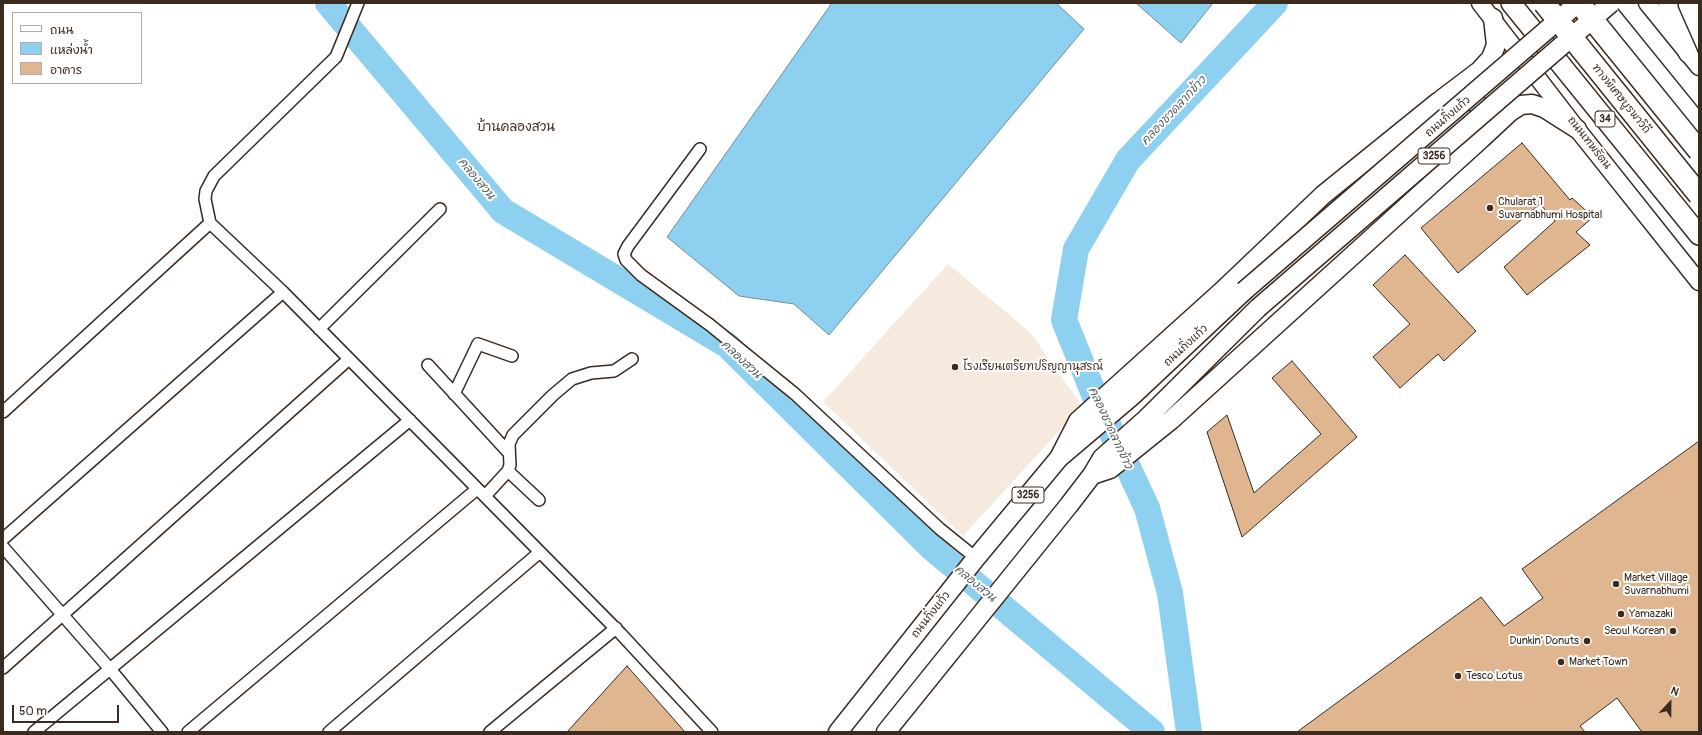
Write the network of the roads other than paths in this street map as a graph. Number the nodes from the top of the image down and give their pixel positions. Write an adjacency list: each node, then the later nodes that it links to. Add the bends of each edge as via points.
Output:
1 (358, 3): 20 (street, via 336,57 214,176 205,199)
2 (1480, 3): 10 (main road, ถนนเทพรัตน / 34)
3 (1511, 3): 21 (highway, 34)
4 (1544, 3): 18 (highway, ทางพิเศษบูรพาวิถี, bridge)
5 (1579, 3): 17 (highway, bridge); 29 (main road, ถนนกิ่งแก้ว / 3256, bridge, via 1244,292)
6 (1600, 3): 13 (highway)
7 (1611, 3): 33 (main road, ถนนกิ่งแก้ว / 3256, bridge, via 1258,308)
8 (1647, 3): 11 (main road)
9 (1668, 3): 11 (main road)
10 (1493, 18): 12 (main road, via 1496,45 1491,58 1479,71); 14 (main road, ถนนเทพรัตน / 34)
11 (1694, 60)
12 (1438, 102): 15 (main road, via 1451,95 1476,102 1483,119); 29 (main road, via 1323,195)
13 (1699, 125)
14 (1577, 129): 15 (main road, via 1544,108 1532,104 1521,105); 22 (main road, ถนนเทพรัตน / 34)
15 (1481, 139): 33 (main road, via 1221,376)
16 (700, 149): 41 (street, via 628,246 624,254 626,260 641,275 710,325 795,394)
17 (1699, 151)
18 (1699, 195)
19 (440, 209): 24 (street)
20 (210, 223): 23 (street); 31 (street)
21 (1699, 235)
22 (1699, 282)
23 (283, 292): 24 (street); 38 (street)
24 (319, 329): 26 (street)
25 (512, 356): 30 (street, via 478,344)
26 (349, 359): 32 (street); 42 (street)
27 (632, 359): 34 (street, via 614,371 591,373 572,379 513,435)
28 (428, 365): 30 (street)
29 (1125, 390): 41 (main road, ถนนกิ่งแก้ว / 3256, via 1083,428)
30 (454, 394): 34 (street)
31 (3, 412)
32 (410, 420): 36 (street); 45 (street)
33 (1150, 426): 53 (main road, via 1092,475)
34 (509, 453): 35 (street)
35 (508, 471): 36 (street); 37 (street)
36 (481, 493): 40 (street); 48 (street)
37 (538, 500)
38 (3, 539)
39 (3, 547): 42 (street)
40 (540, 552): 43 (street); 49 (street)
41 (975, 559): 52 (main road, ถนนกิ่งแก้ว / 3256)
42 (63, 614): 44 (street); 45 (street)
43 (616, 628): 50 (street); 51 (street)
44 (3, 668)
45 (110, 669): 46 (street); 47 (street)
46 (34, 732)
47 (162, 732)
48 (188, 732)
49 (330, 732)
50 (490, 732)
51 (712, 732)
52 (838, 732)
53 (886, 732)

